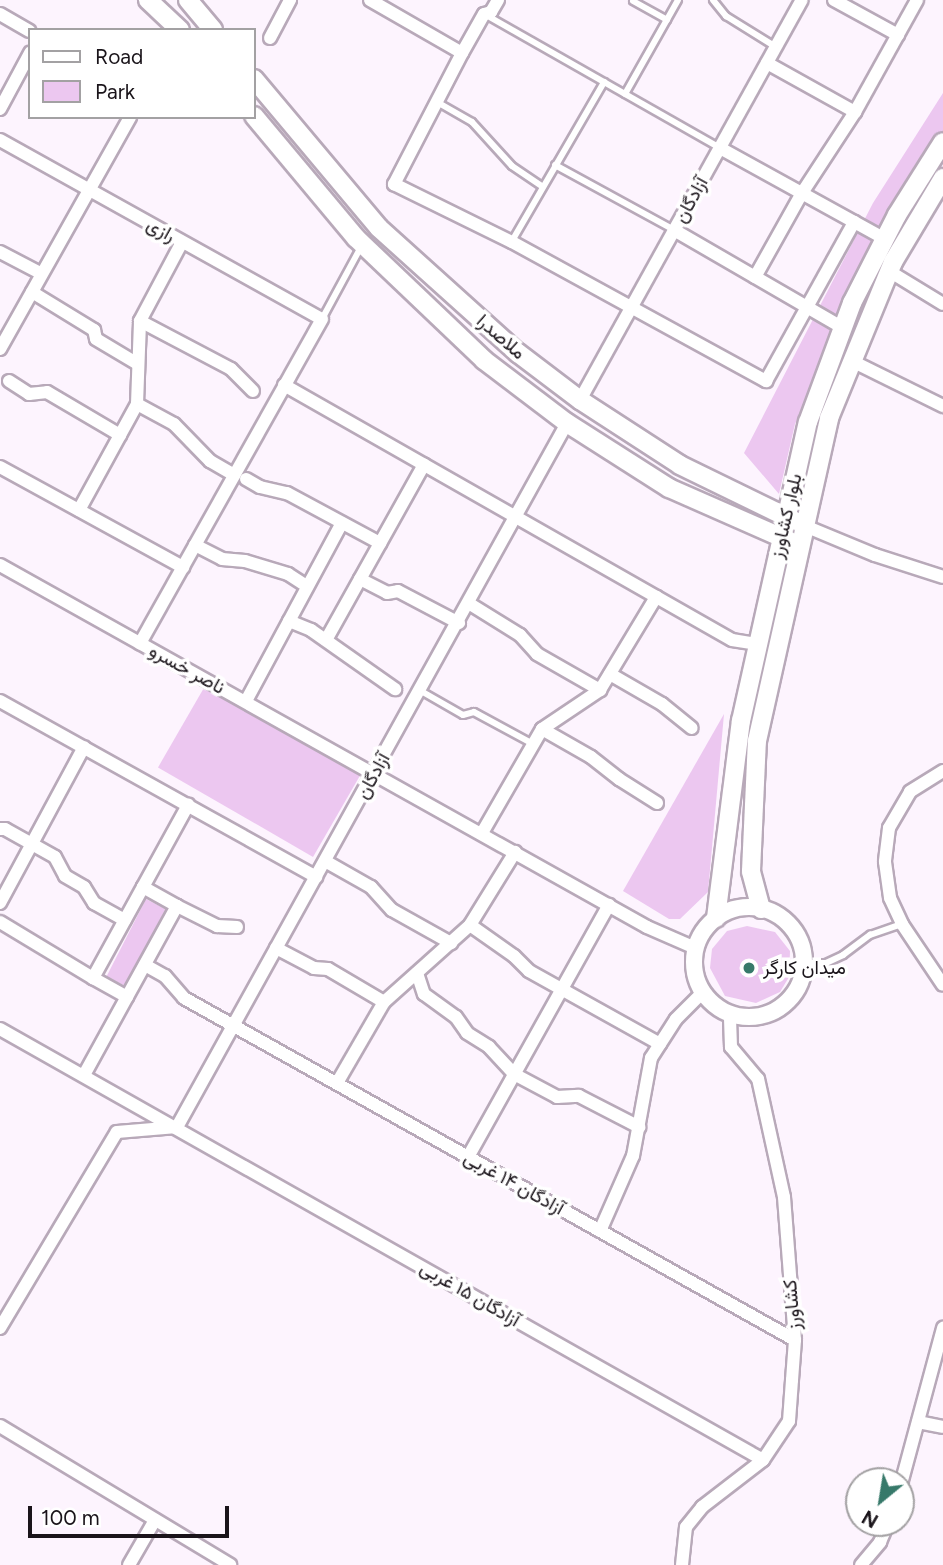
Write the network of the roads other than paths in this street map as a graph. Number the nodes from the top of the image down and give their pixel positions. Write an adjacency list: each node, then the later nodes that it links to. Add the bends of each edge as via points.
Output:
1 (148, 0): 15 (main road)
2 (188, 0): 16 (main road)
3 (290, 0): 19 (street)
4 (370, 0): 21 (street)
5 (498, 0): 13 (street)
6 (633, 0): 14 (lane)
7 (678, 0): 14 (lane)
8 (713, 0): 20 (lane, via 726,16)
9 (802, 0): 20 (street, آزادگان)
10 (834, 0): 18 (street)
11 (917, 0): 18 (street)
12 (0, 14): 17 (street)
13 (484, 15): 21 (street); 25 (lane)
14 (667, 20): 26 (lane)
15 (178, 28)
16 (211, 28)
17 (28, 29)
18 (898, 35): 29 (street)
19 (270, 38)
20 (776, 47): 23 (street, آزادگان)
21 (462, 54): 27 (street)
22 (28, 57): 28 (street)
23 (767, 63): 29 (street); 34 (street, آزادگان)
24 (256, 81): 64 (main road, ملاصدرا, via 379,228 519,353)
25 (604, 82): 26 (lane); 35 (lane)
26 (625, 94): 34 (lane)
27 (437, 102): 37 (lane, via 472,122 512,166); 45 (street, via 394,184)
28 (0, 109)
29 (855, 112): 39 (street)
30 (256, 118): 46 (main road, ملاصدرا)
31 (129, 119): 38 (street)
32 (0, 140): 38 (street, رازی)
33 (943, 142): 43 (main road, بلوار کشاورز)
34 (720, 148): 39 (street); 42 (street, آزادگان)
35 (555, 165): 37 (lane); 42 (lane)
36 (943, 178): 40 (main road, بلوار کشاورز)
37 (543, 187): 45 (lane)
38 (89, 190): 44 (street, رازی); 49 (street)
39 (802, 193): 41 (street); 50 (street)
40 (937, 201): 48 (main road, بلوار کشاورز)
41 (854, 222): 43 (street); 54 (street)
42 (674, 230): 50 (street); 53 (street, آزادگان)
43 (885, 239): 57 (main road, بلوار کشاورز)
44 (182, 242): 55 (street, رازی); 56 (street)
45 (512, 242): 53 (street)
46 (363, 245): 55 (lane); 67 (main road, ملاصدرا, via 484,360)
47 (0, 252): 49 (street)
48 (889, 271): 52 (street); 59 (main road, بلوار کشاورز)
49 (42, 274): 51 (street)
50 (755, 277): 54 (street)
51 (32, 292): 58 (street); 60 (street)
52 (943, 304)
53 (632, 306): 54 (street, via 766,381); 64 (street, آزادگان)
54 (807, 308): 57 (street)
55 (321, 319): 62 (street)
56 (140, 321): 60 (street); 63 (street, via 231,369)
57 (843, 328): 73 (main road, بلوار کشاورز, via 808,422)
58 (0, 349)
59 (852, 361): 66 (street); 76 (main road, بلوار کشاورز, via 829,418)
60 (138, 364): 65 (street)
61 (9, 381): 68 (street, via 29,394 47,392)
62 (284, 385): 69 (street); 71 (street)
63 (253, 391)
64 (580, 400): 73 (main road, ملاصدرا, via 680,465)
65 (136, 404): 68 (street); 71 (street, via 174,424 210,461)
66 (943, 406)
67 (567, 423): 74 (street, آزادگان); 77 (main road, ملاصدرا, via 669,488)
68 (120, 435): 72 (street)
69 (424, 465): 74 (street); 78 (street)
70 (0, 467): 72 (street)
71 (240, 477): 75 (street); 79 (street)
72 (79, 510): 82 (street)
73 (786, 516): 76 (main road, ملاصدرا); 77 (main road, بلوار کشاورز)
74 (516, 518): 86 (street); 87 (street, آزادگان)
75 (342, 523): 78 (street); 88 (street)
76 (805, 526): 80 (main road, بلوار کشاورز); 83 (street)
77 (781, 539): 80 (main road, ملاصدرا); 92 (main road, بلوار کشاورز)
78 (380, 543): 84 (street)
79 (195, 545): 82 (street); 85 (street, via 222,559 245,561)
80 (801, 545): 117 (main road, بلوار کشاورز, via 757,741 751,872)
81 (0, 565): 91 (street, ناصر خسرو)
82 (183, 567): 91 (street)
83 (943, 577)
84 (360, 579): 89 (street, via 387,593 398,591); 90 (street)
85 (302, 583)
86 (656, 597): 92 (street, via 732,640); 93 (street)
87 (470, 604): 89 (street, آزادگان); 95 (street, via 520,635 537,654)
88 (289, 621): 90 (street); 98 (street)
89 (459, 623): 96 (street, آزادگان)
90 (326, 640): 94 (street)
91 (140, 643): 98 (street, ناصر خسرو)
92 (758, 644): 118 (main road, بلوار کشاورز, via 741,721)
93 (610, 674): 95 (street); 99 (street)
94 (395, 689)
95 (600, 690): 100 (street)
96 (421, 691): 101 (lane, via 463,715 474,712); 104 (street, آزادگان)
97 (0, 701): 102 (street)
98 (246, 701): 104 (street, ناصر خسرو)
99 (692, 727)
100 (542, 729): 101 (street); 105 (street)
101 (533, 744): 108 (street)
102 (84, 747): 106 (street); 109 (street)
103 (943, 771): 121 (street, via 910,792 889,828 885,862 890,898)
104 (375, 772): 108 (street, ناصر خسرو); 111 (street, آزادگان)
105 (657, 803)
106 (188, 806): 112 (street); 113 (street)
107 (0, 829): 109 (street)
108 (482, 833): 110 (street, ناصر خسرو)
109 (32, 843): 114 (street); 119 (street, via 55,857 65,876 84,887 94,903)
110 (515, 852): 115 (street, ناصر خسرو); 122 (street)
111 (325, 861): 112 (street, آزادگان); 124 (street, via 371,887 392,909)
112 (316, 877): 125 (street, آزادگان)
113 (143, 887): 116 (street); 119 (street)
114 (0, 903)
115 (608, 905): 126 (street, ناصر خسرو); 132 (street)
116 (177, 906): 123 (street, via 217,926); 128 (street)
117 (761, 909): 118 (street, via 730,910); 127 (street, via 792,928)
118 (716, 918): 126 (street)
119 (125, 920): 130 (street)
120 (0, 922): 130 (street)
121 (902, 924): 127 (lane, via 870,935 826,963); 131 (street)
122 (470, 926): 124 (street); 132 (street)
123 (237, 928)
124 (451, 943): 129 (street)
125 (276, 948): 135 (street, via 314,968 328,969); 137 (street, آزادگان)
126 (695, 948): 133 (street, via 694,967)
127 (804, 963): 136 (street, via 796,990 778,1010 760,1017)
128 (145, 965): 134 (street); 137 (street, آزادگان ۱۴ غربی, via 165,976 184,998)
129 (417, 973): 135 (street); 140 (street, via 424,994 456,1017 467,1033 489,1047)
130 (93, 978): 134 (street)
131 (943, 985)
132 (561, 990): 139 (street); 140 (street)
133 (703, 992): 136 (street); 139 (street, via 676,1019)
134 (127, 997): 141 (street)
135 (384, 1002): 142 (street)
136 (730, 1014): 149 (street, کشاورز, via 732,1047 758,1079 783,1198)
137 (233, 1025): 142 (street, آزادگان ۱۴ غربی); 144 (street, آزادگان)
138 (0, 1029): 141 (street, آزادگان ۱۵ غربی)
139 (660, 1044): 143 (street, via 651,1058)
140 (514, 1074): 143 (street, via 557,1097 579,1096); 145 (street)
141 (84, 1075): 144 (street, آزادگان ۱۵ غربی)
142 (337, 1083): 145 (street, آزادگان ۱۴ غربی)
143 (639, 1126): 146 (street, via 634,1156)
144 (177, 1127): 147 (street, via 117,1132); 153 (street, آزادگان ۱۵ غربی)
145 (468, 1157): 146 (street, آزادگان ۱۴ غربی)
146 (600, 1231): 149 (street, آزادگان ۱۴ غربی)
147 (0, 1328)
148 (943, 1328): 150 (street)
149 (795, 1340): 153 (street, کشاورز, via 789,1421)
150 (918, 1422): 152 (street); 154 (street)
151 (0, 1426): 155 (street)
152 (943, 1427)
153 (764, 1460): 159 (street, کشاورز, via 702,1507 686,1527)
154 (906, 1467)
155 (155, 1520): 157 (street); 158 (street)
156 (882, 1537): 160 (street)
157 (129, 1565)
158 (230, 1565)
159 (682, 1565)
160 (861, 1565)

